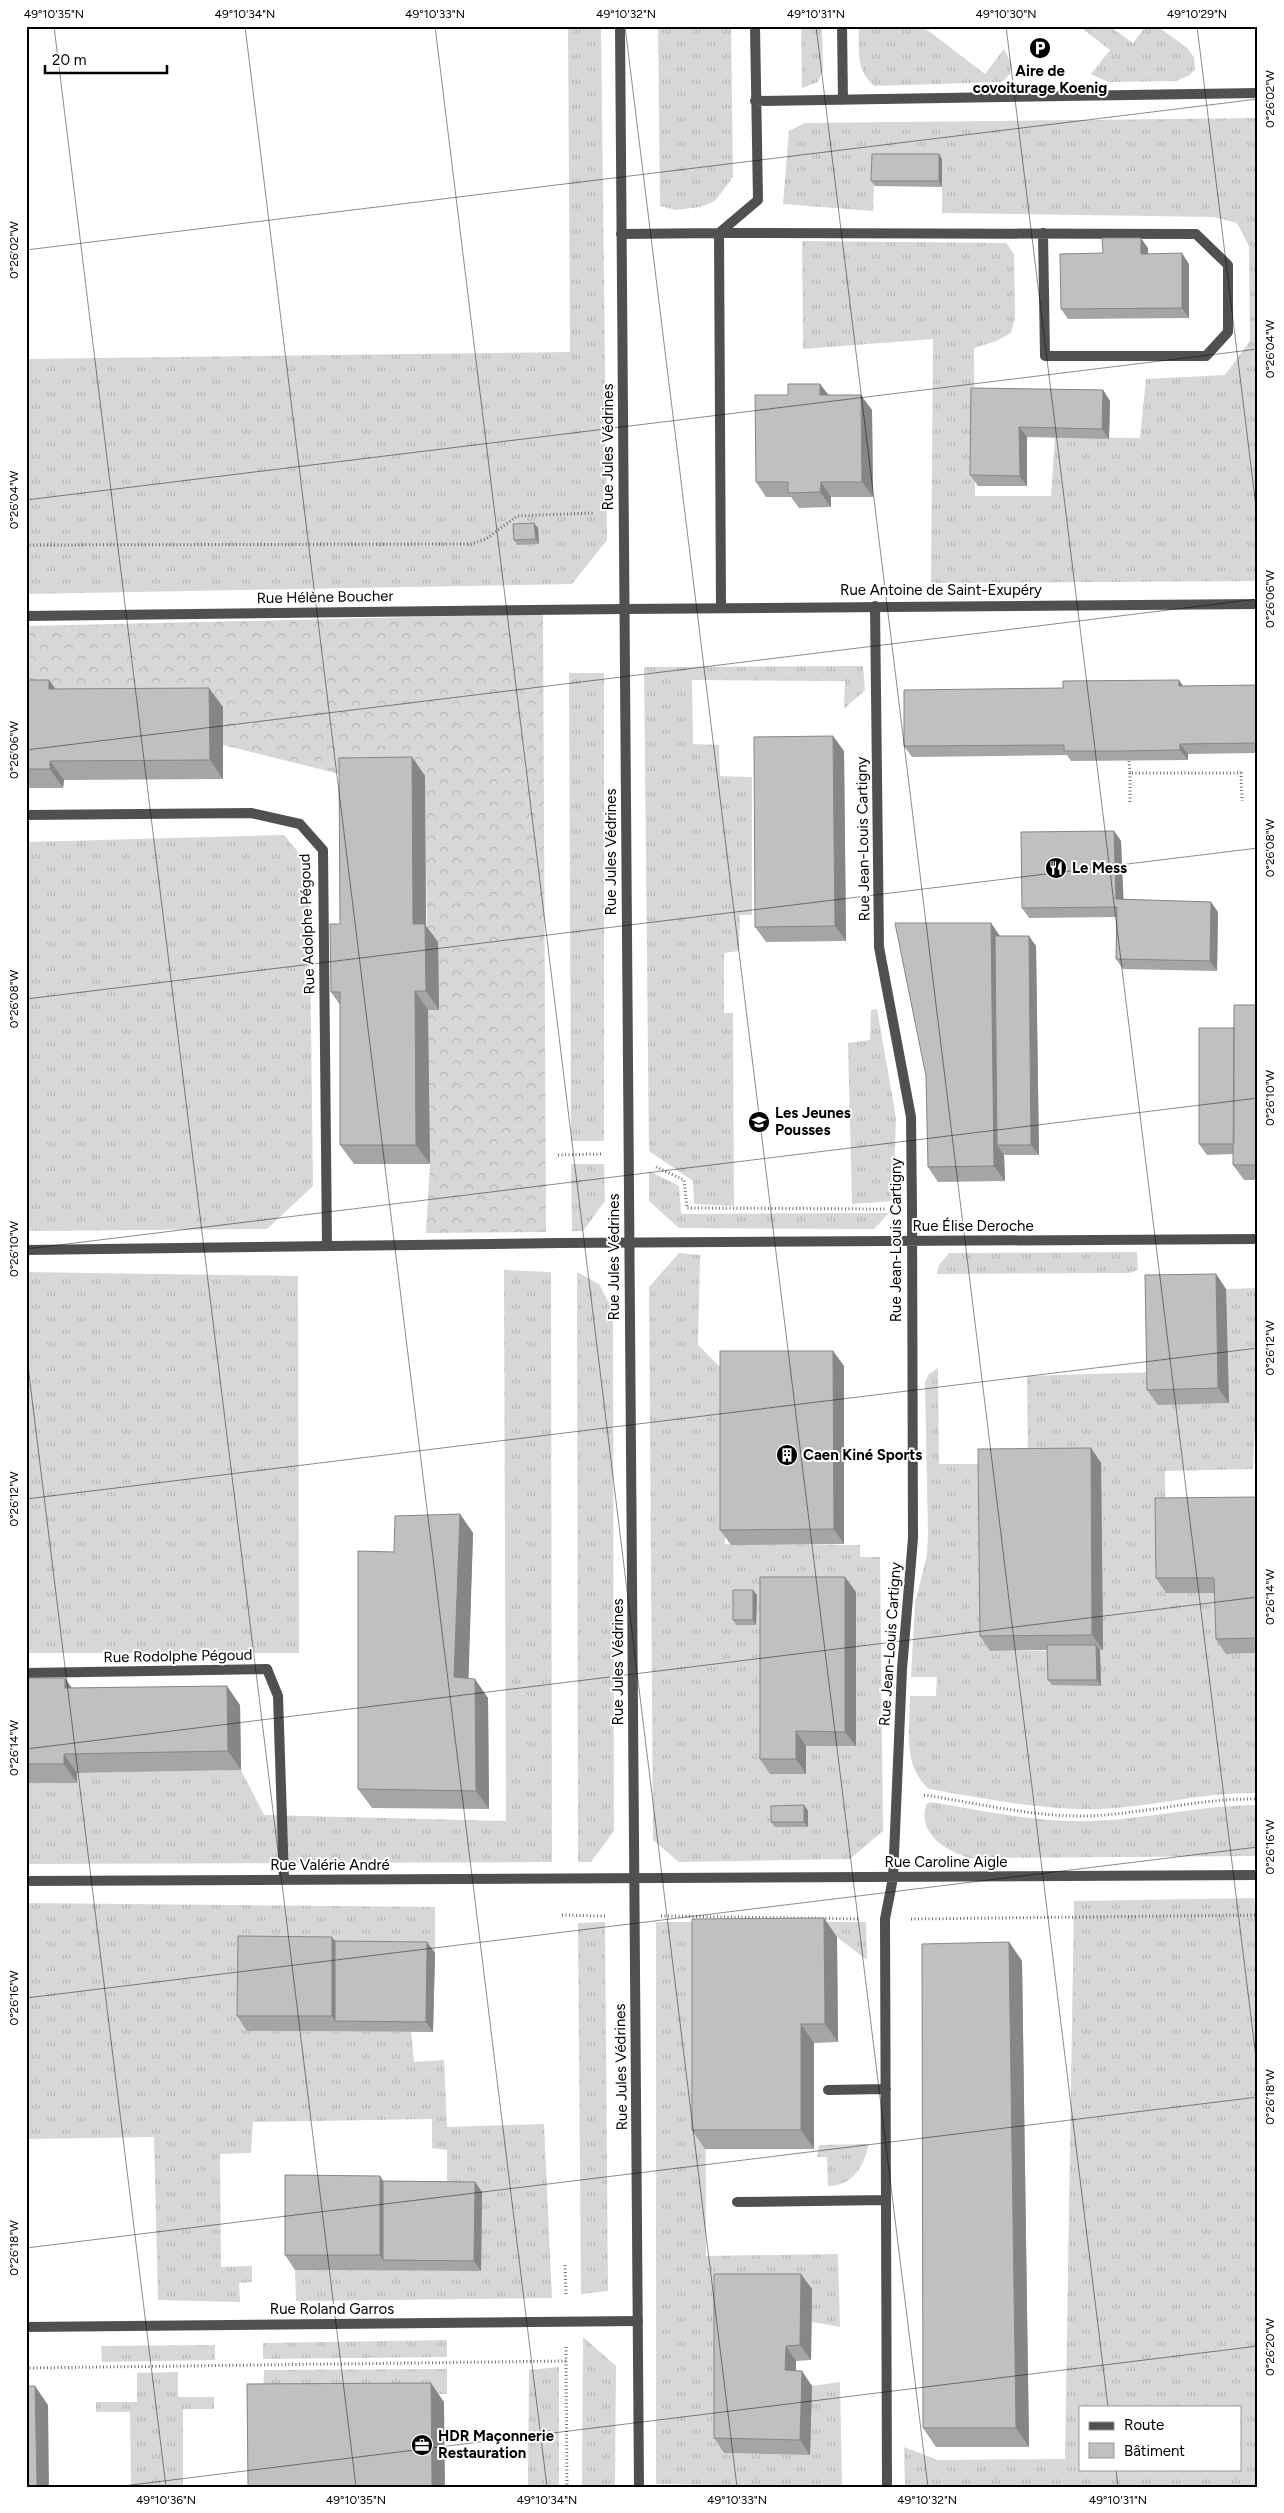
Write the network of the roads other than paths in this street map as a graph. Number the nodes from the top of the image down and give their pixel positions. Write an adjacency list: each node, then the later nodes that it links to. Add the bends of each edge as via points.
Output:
1 (620, 26): 9 (street, Rue Jules Védrines)
2 (754, 26): 6 (street)
3 (842, 26): 5 (street)
4 (1258, 93): 5 (street)
5 (843, 100): 6 (street)
6 (755, 101): 8 (street, via 758,200)
7 (1043, 232): 7 (street, via 1196,234 1228,265 1228,332 1206,356 1045,356); 8 (street)
8 (719, 233): 9 (street); 13 (street)
9 (621, 234): 12 (street, Rue Jules Védrines)
10 (1258, 604): 11 (street, Rue Antoine de Saint-Exupéry)
11 (875, 606): 13 (street, Rue Antoine de Saint-Exupéry); 17 (street, Rue Jean-Louis Cartigny, via 879,947 910,1117)
12 (624, 608): 13 (street, Rue Antoine de Saint-Exupéry); 14 (street, Rue Hélène Boucher); 18 (street, Rue Jules Védrines)
13 (721, 608)
14 (26, 616)
15 (26, 815): 19 (street, Rue Adolphe Pégoud, via 252,813 300,824 323,850)
16 (1258, 1239): 17 (street, Rue Élise Deroche)
17 (911, 1241): 18 (street, Rue Élise Deroche); 23 (street, Rue Jean-Louis Cartigny, via 913,1538 902,1669)
18 (629, 1244): 19 (street); 24 (street, Rue Jules Védrines)
19 (327, 1246): 20 (street)
20 (26, 1250)
21 (26, 1672): 25 (street, Rue Rodolphe Pégoud, via 267,1670 278,1696)
22 (1258, 1875): 23 (street, Rue Caroline Aigle)
23 (893, 1878): 24 (street, Rue Caroline Aigle); 27 (street, Rue Jean-Louis Cartigny, via 885,1919)
24 (635, 1879): 25 (street, Rue Valérie André); 31 (street, Rue Jules Védrines)
25 (284, 1880): 26 (street, Rue Valérie André)
26 (26, 1881)
27 (886, 2089): 28 (street); 29 (street, Rue Jean-Louis Cartigny)
28 (828, 2090)
29 (886, 2200): 30 (street); 34 (street, Rue Jean-Louis Cartigny)
30 (737, 2202)
31 (638, 2321): 32 (street, Rue Roland Garros); 33 (street, Rue Jules Védrines)
32 (26, 2327)
33 (639, 2487)
34 (887, 2487)

